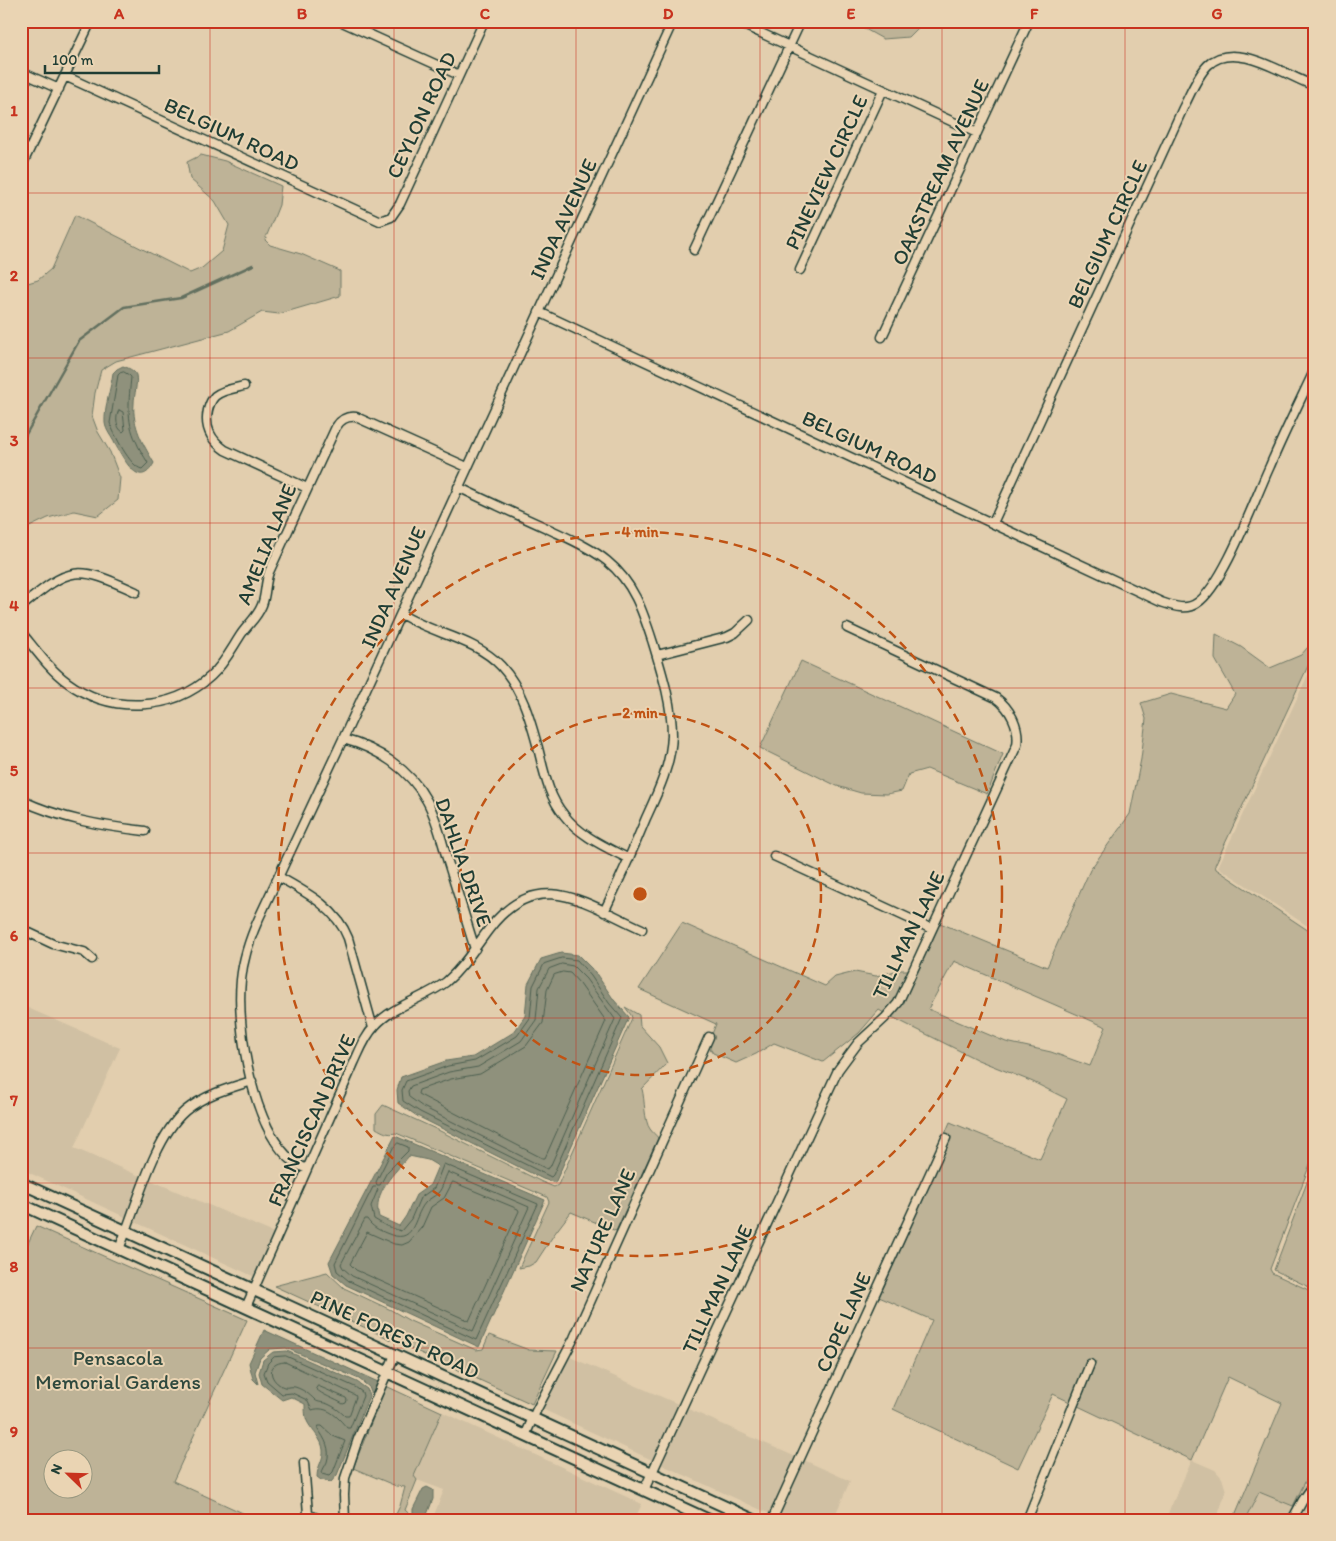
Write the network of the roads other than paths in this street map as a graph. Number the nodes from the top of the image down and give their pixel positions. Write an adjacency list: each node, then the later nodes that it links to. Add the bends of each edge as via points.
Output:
1 (91, 21): 11 (street)
2 (340, 21): 10 (street)
3 (484, 21): 10 (street, CEYLON ROAD)
4 (673, 21): 20 (street, INDA AVENUE)
5 (735, 21): 8 (street)
6 (800, 21): 8 (street)
7 (1029, 21): 15 (street, OAKSTREAM AVENUE)
8 (789, 46): 14 (street); 18 (street)
9 (21, 72): 13 (street)
10 (459, 75): 17 (street, CEYLON ROAD, via 400,204)
11 (65, 76): 13 (street); 17 (street, BELGIUM ROAD, via 374,219)
12 (1315, 86): 27 (street, BELGIUM CIRCLE, via 1240,56 1223,57 1204,69 1183,108)
13 (59, 89): 16 (street)
14 (883, 90): 15 (street); 19 (street, PINEVIEW CIRCLE)
15 (977, 133): 21 (street, OAKSTREAM AVENUE)
16 (21, 167)
17 (386, 220)
18 (694, 250)
19 (800, 270)
20 (539, 312): 24 (street, INDA AVENUE); 27 (street, BELGIUM ROAD)
21 (882, 337)
22 (1315, 369): 27 (street, BELGIUM ROAD, via 1222,572 1198,603 1187,607 1171,606)
23 (244, 386): 26 (street, via 223,392 212,400 207,425 214,441 225,450)
24 (468, 467): 25 (street, INDA AVENUE); 26 (street, AMELIA LANE, via 352,416 336,427)
25 (458, 487): 30 (street, INDA AVENUE); 34 (street, via 577,543 613,566 639,602)
26 (307, 488): 33 (street, AMELIA LANE, via 269,572 258,613 221,666 191,690 152,704 129,705 103,700 77,689 60,676)
27 (993, 523)
28 (136, 592): 29 (street, via 100,576 75,573 52,582)
29 (21, 607)
30 (401, 614): 35 (street, INDA AVENUE); 39 (street, via 465,643 500,666 519,691 551,793 560,810 576,828)
31 (748, 620): 34 (street, via 727,637)
32 (847, 628): 44 (street, TILLMAN LANE, via 996,698 1013,718 1017,745)
33 (21, 632)
34 (656, 655): 39 (street, via 669,701 671,748 664,776)
35 (343, 739): 40 (street, INDA AVENUE); 45 (street, DAHLIA DRIVE, via 391,761 410,777 426,800)
36 (21, 800): 37 (street, via 84,822)
37 (145, 831)
38 (774, 856): 44 (street)
39 (629, 859): 41 (street)
40 (278, 877): 47 (street, via 326,907 342,924); 49 (street, INDA AVENUE, via 253,932 241,979 242,1033)
41 (604, 912): 43 (street, FRANCISCAN DRIVE); 45 (street, FRANCISCAN DRIVE, via 571,896 536,895 499,917)
42 (21, 929): 46 (street, via 53,944 84,952)
43 (642, 929)
44 (932, 930): 66 (street, TILLMAN LANE, via 898,1003 850,1052 838,1070)
45 (475, 950): 47 (street, FRANCISCAN DRIVE, via 444,982)
46 (92, 959)
47 (373, 1028): 51 (street, FRANCISCAN DRIVE, via 354,1062)
48 (709, 1037): 63 (street, NATURE LANE, via 574,1338)
49 (252, 1081): 51 (street, INDA AVENUE, via 272,1135 293,1161); 56 (street, via 196,1103 175,1122 153,1162)
50 (946, 1138): 73 (street, COPE LANE)
51 (307, 1169): 58 (street, FRANCISCAN DRIVE)
52 (21, 1183): 54 (main road, PINE FOREST ROAD)
53 (21, 1204): 55 (main road, PINE FOREST ROAD)
54 (87, 1214): 55 (main road); 56 (main road, PINE FOREST ROAD)
55 (80, 1231): 57 (main road, PINE FOREST ROAD)
56 (126, 1232): 57 (street); 58 (main road, PINE FOREST ROAD)
57 (119, 1249): 59 (main road, PINE FOREST ROAD)
58 (254, 1290): 59 (street, FRANCISCAN DRIVE); 60 (main road, PINE FOREST ROAD)
59 (246, 1307): 62 (main road, PINE FOREST ROAD)
60 (395, 1355): 62 (street); 63 (main road, PINE FOREST ROAD)
61 (1090, 1364): 74 (street)
62 (387, 1372): 64 (main road, PINE FOREST ROAD); 70 (street, via 345,1478)
63 (533, 1418): 64 (street, NATURE LANE); 66 (main road, PINE FOREST ROAD)
64 (525, 1436): 68 (main road, PINE FOREST ROAD)
65 (304, 1463): 69 (street, via 308,1514)
66 (651, 1473): 68 (street, TILLMAN LANE); 72 (main road, PINE FOREST ROAD)
67 (1315, 1483): 75 (street)
68 (644, 1490): 71 (main road, PINE FOREST ROAD)
69 (321, 1520)
70 (345, 1520)
71 (709, 1520)
72 (754, 1520)
73 (772, 1520)
74 (1027, 1520)
75 (1292, 1520)

